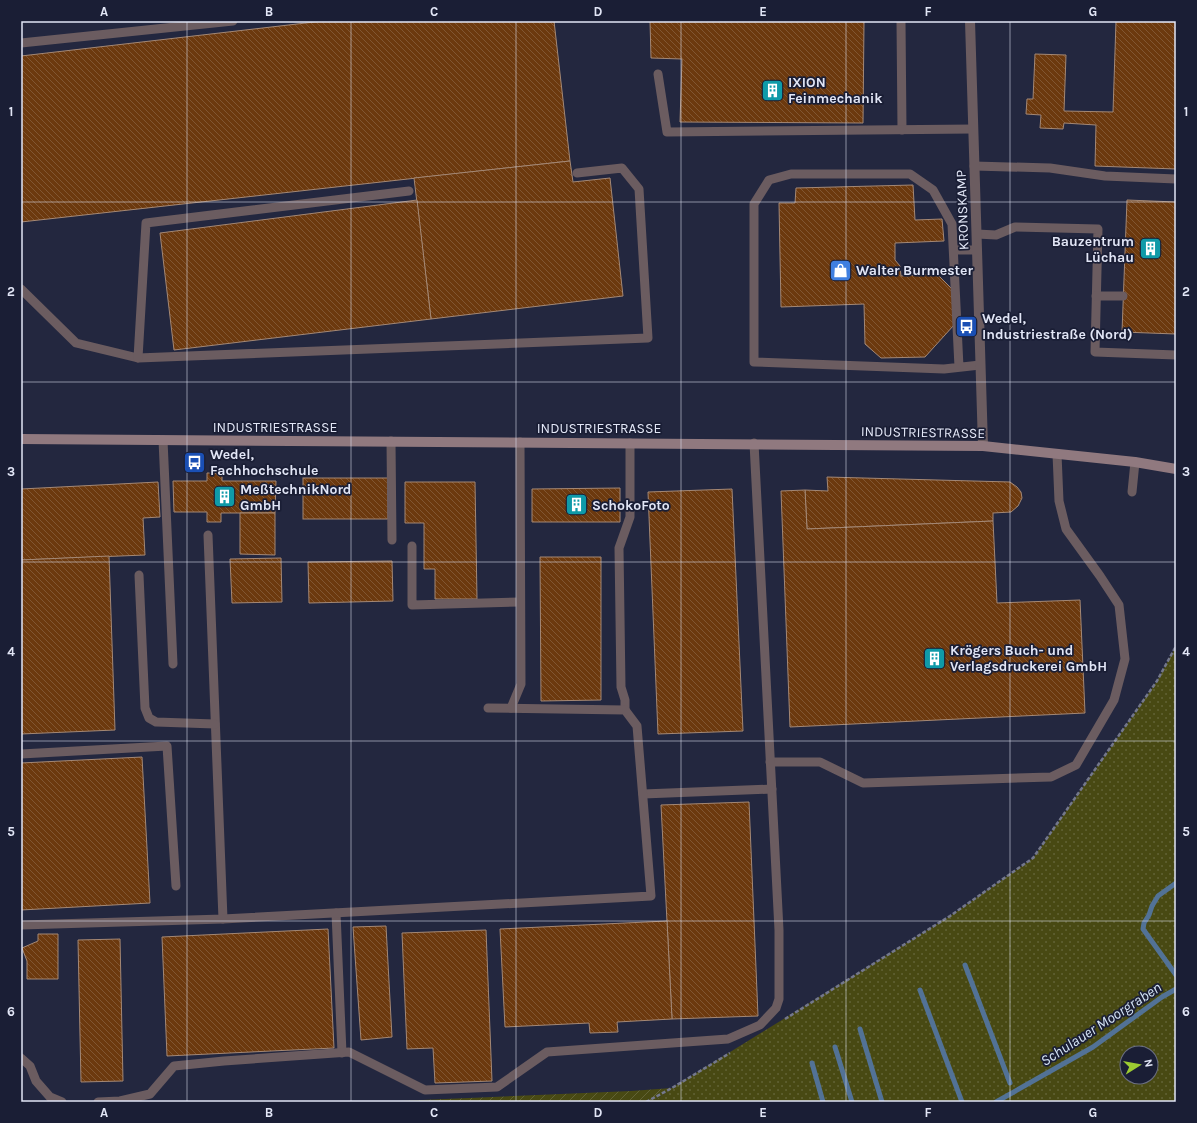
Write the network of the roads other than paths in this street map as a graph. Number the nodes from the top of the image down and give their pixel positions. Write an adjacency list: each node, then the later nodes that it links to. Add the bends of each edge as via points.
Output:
1 (232, 21): 4 (lane)
2 (901, 21): 7 (lane)
3 (970, 21): 6 (street, KRONSKAMP)
4 (21, 43)
5 (658, 74): 7 (lane, via 667,132)
6 (973, 129): 7 (lane); 8 (street, KRONSKAMP)
7 (902, 130)
8 (974, 166): 10 (lane, via 1050,168 1105,176); 12 (street, KRONSKAMP)
9 (577, 173): 19 (lane, via 622,168 639,189 648,338)
10 (1176, 179)
11 (409, 192): 19 (lane, via 146,223)
12 (976, 234): 14 (street, KRONSKAMP); 16 (lane, via 996,235 1015,227 1098,230)
13 (954, 250): 14 (lane); 21 (lane); 21 (lane, via 952,224 933,190 910,174 791,174 769,180 754,204 754,362)
14 (977, 250): 20 (street, KRONSKAMP)
15 (21, 289): 19 (lane, via 76,343)
16 (1096, 296): 17 (lane); 18 (lane, via 1095,352)
17 (1123, 296)
18 (1176, 355)
19 (138, 358)
20 (980, 365): 21 (lane); 28 (street, KRONSKAMP)
21 (959, 368)
22 (21, 439): 23 (street, INDUSTRIESTRASSE)
23 (163, 440): 24 (street, INDUSTRIESTRASSE); 38 (lane)
24 (391, 441): 25 (street, INDUSTRIESTRASSE); 34 (lane)
25 (520, 442): 26 (street, INDUSTRIESTRASSE); 37 (lane)
26 (630, 443): 27 (street, INDUSTRIESTRASSE); 41 (lane, via 630,517 619,548 621,687)
27 (754, 443): 28 (street, INDUSTRIESTRASSE); 44 (lane)
28 (983, 446): 29 (street, INDUSTRIESTRASSE)
29 (1057, 454): 30 (street, INDUSTRIESTRASSE); 44 (lane, via 1059,501 1066,529 1120,605 1125,659 1114,700 1076,765 1050,777 863,783 820,762)
30 (1135, 462): 31 (street, INDUSTRIESTRASSE); 32 (lane)
31 (1176, 469)
32 (1132, 492)
33 (208, 535): 42 (lane)
34 (392, 540)
35 (412, 546): 37 (lane, via 412,605)
36 (139, 576): 42 (lane, via 145,708 149,718 156,722)
37 (520, 602): 40 (lane, via 520,684)
38 (173, 664)
39 (488, 708): 40 (lane)
40 (511, 708): 41 (lane)
41 (626, 710): 46 (lane, via 637,726)
42 (215, 724): 49 (lane)
43 (21, 754): 47 (lane, via 167,746)
44 (770, 762): 45 (lane)
45 (772, 789): 46 (lane); 51 (lane, via 779,930 779,999 776,1008 760,1025 728,1039 547,1052 497,1087 425,1090 349,1052)
46 (643, 794): 48 (lane, via 651,896)
47 (176, 886)
48 (336, 913): 49 (lane); 51 (lane)
49 (223, 919): 50 (lane)
50 (21, 925)
51 (342, 1052): 54 (lane, via 174,1066 150,1094 120,1101)
52 (21, 1058): 53 (lane, via 30,1066 36,1081 50,1097)
53 (62, 1102)
54 (98, 1102)

